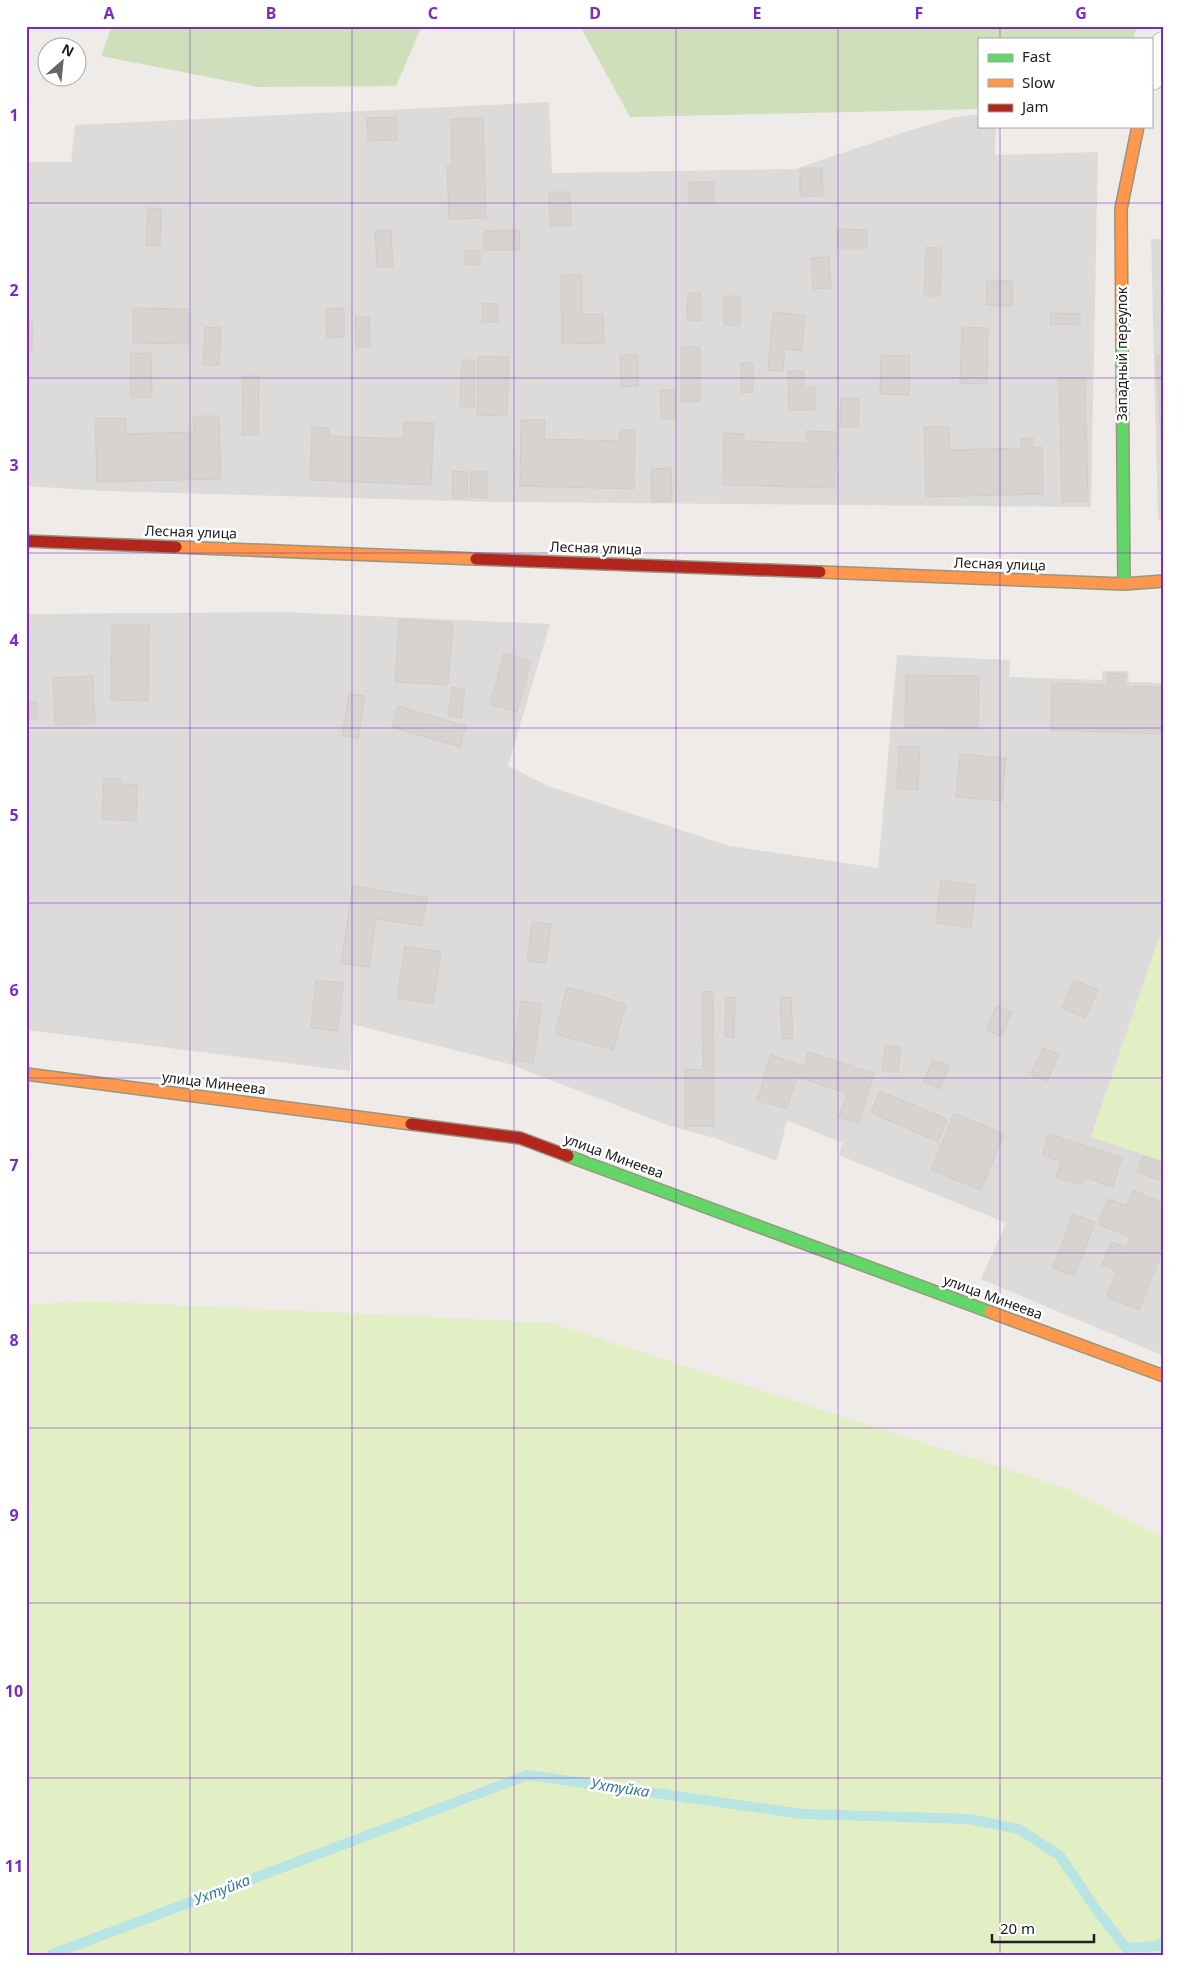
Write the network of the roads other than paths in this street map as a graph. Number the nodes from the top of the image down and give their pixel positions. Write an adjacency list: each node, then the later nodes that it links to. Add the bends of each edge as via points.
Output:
1 (1164, 46): 2 (street)
2 (1152, 74)
3 (1138, 128): 6 (street, Западный переулок, via 1121,209)
4 (26, 541): 6 (street, Лесная улица)
5 (1164, 581): 6 (street, Лесная улица)
6 (1124, 584)
7 (26, 1074): 8 (street, улица Минеева, via 520,1138)
8 (1164, 1376)

